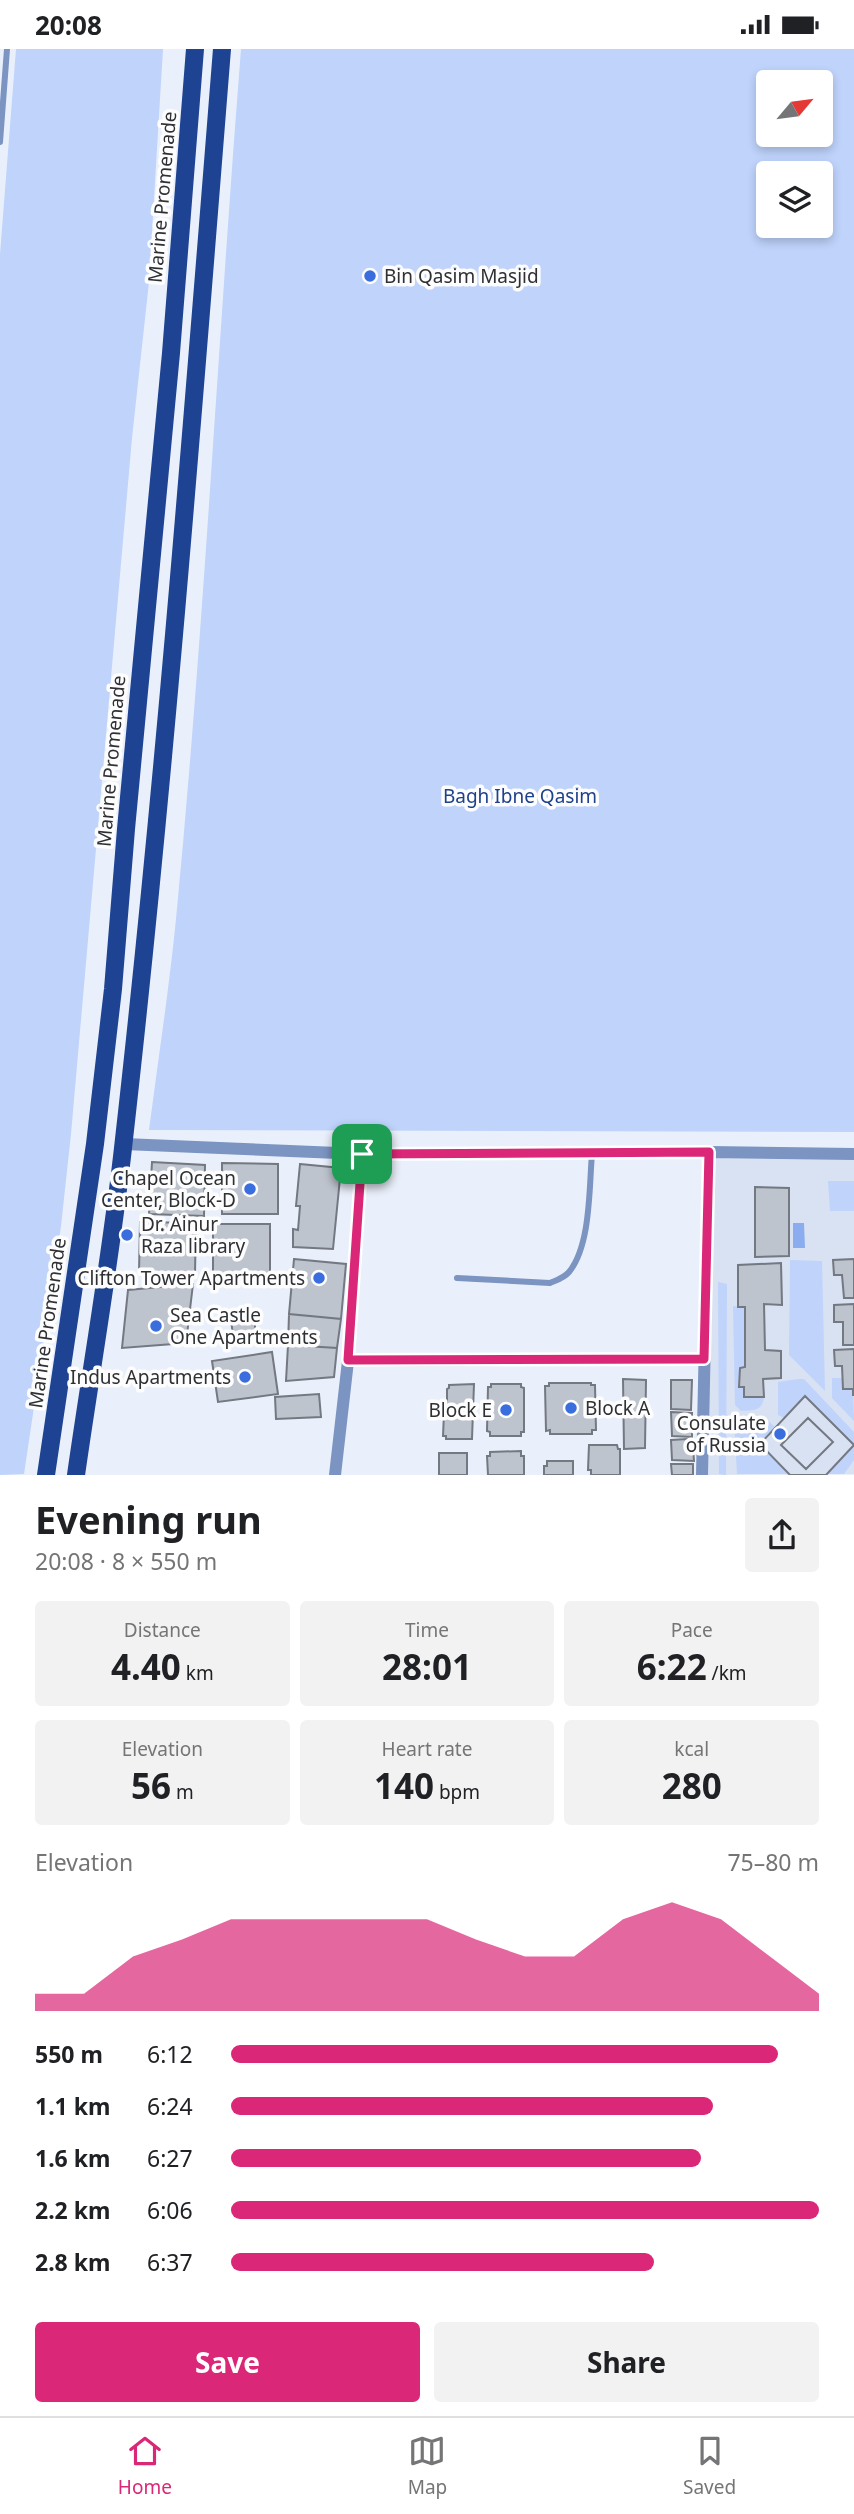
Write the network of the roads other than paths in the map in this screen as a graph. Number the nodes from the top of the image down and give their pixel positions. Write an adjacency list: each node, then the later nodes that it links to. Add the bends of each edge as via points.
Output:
1 (7, 49): 4 (lane)
2 (195, 49): 5 (main road, Marine Promenade)
3 (222, 49): 6 (main road)
4 (0, 142)
5 (176, 279): 6 (main road, via 185,288); 7 (main road, Marine Promenade)
6 (203, 283): 8 (main road)
7 (171, 353): 8 (main road, via 186,347); 17 (main road, Marine Promenade, via 112,1002)
8 (198, 358): 9 (main road)
9 (124, 1144): 11 (street); 18 (main road)
10 (709, 1152): 12 (street); 13 (street); 15 (street)
11 (362, 1154): 12 (street); 16 (street)
12 (592, 1154): 14 (lane, via 586,1226 570,1271 550,1283)
13 (854, 1154)
14 (457, 1277)
15 (704, 1359): 16 (street); 20 (street)
16 (348, 1360): 19 (street)
17 (46, 1475)
18 (76, 1475)
19 (335, 1475)
20 (702, 1475)

